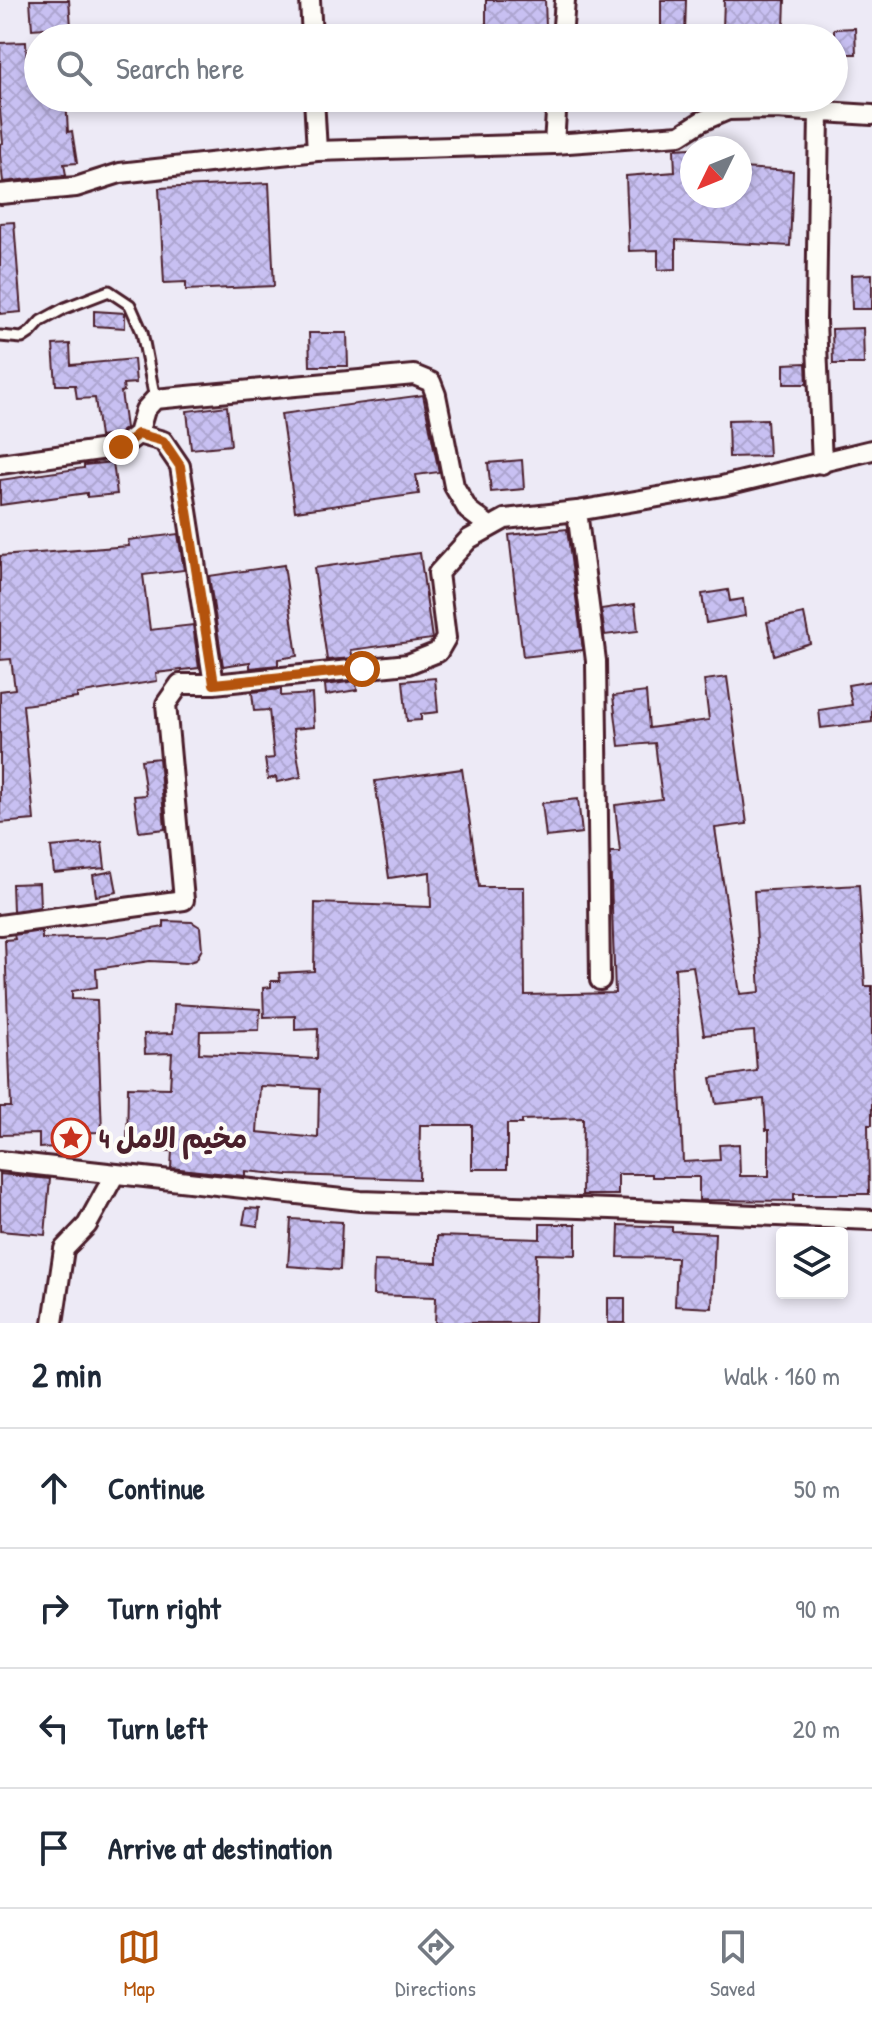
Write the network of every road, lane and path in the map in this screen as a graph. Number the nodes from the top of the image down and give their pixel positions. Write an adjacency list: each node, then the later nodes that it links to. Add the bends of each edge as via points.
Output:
1 (310, 0): 3 (street)
2 (565, 0): 4 (street)
3 (311, 24)
4 (563, 24)
5 (315, 112): 11 (street)
6 (556, 112): 10 (street)
7 (723, 112): 10 (street, via 680,135)
8 (819, 112): 9 (street); 18 (street, via 816,321)
9 (872, 115)
10 (554, 144): 11 (street)
11 (317, 151): 12 (street, via 120,173 76,187)
12 (0, 194)
13 (0, 336): 14 (lane, via 22,338 65,308 109,291 130,305 142,332)
14 (155, 399): 15 (street, via 145,410); 20 (street, via 414,375 431,382 436,395 454,486 468,510)
15 (138, 434): 17 (street, via 121,447); 21 (street, via 163,441 180,466)
16 (872, 450): 18 (street)
17 (0, 464)
18 (822, 464): 19 (street)
19 (577, 511): 20 (street, via 505,519); 23 (street, via 596,661)
20 (489, 526): 21 (street, via 438,573 446,638 438,652 408,664)
21 (214, 684): 22 (street, via 180,684 166,704 184,900)
22 (0, 925)
23 (600, 980)
24 (0, 1161): 25 (street)
25 (115, 1174): 26 (street, via 360,1201); 27 (street, via 87,1225 64,1249)
26 (872, 1220)
27 (53, 1323)

